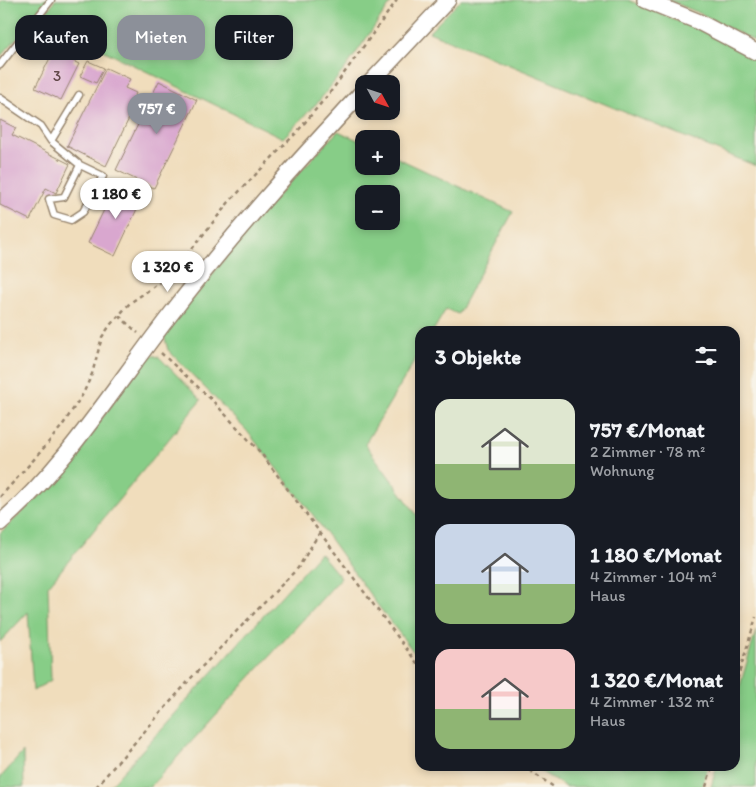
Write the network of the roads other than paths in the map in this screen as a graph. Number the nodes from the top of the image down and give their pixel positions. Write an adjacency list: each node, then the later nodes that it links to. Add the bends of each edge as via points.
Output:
1 (51, 0): 5 (lane)
2 (448, 0): 6 (street)
3 (645, 0): 4 (street, via 697,21)
4 (756, 52)
5 (0, 64)
6 (377, 75)
7 (79, 95): 10 (lane)
8 (0, 98): 10 (lane, via 41,126)
9 (355, 100): 12 (street, via 211,261 69,450 34,491)
10 (51, 141): 11 (lane)
11 (80, 165): 11 (lane, via 64,197 49,199 54,215 71,220 84,212 103,176)
12 (0, 523)

